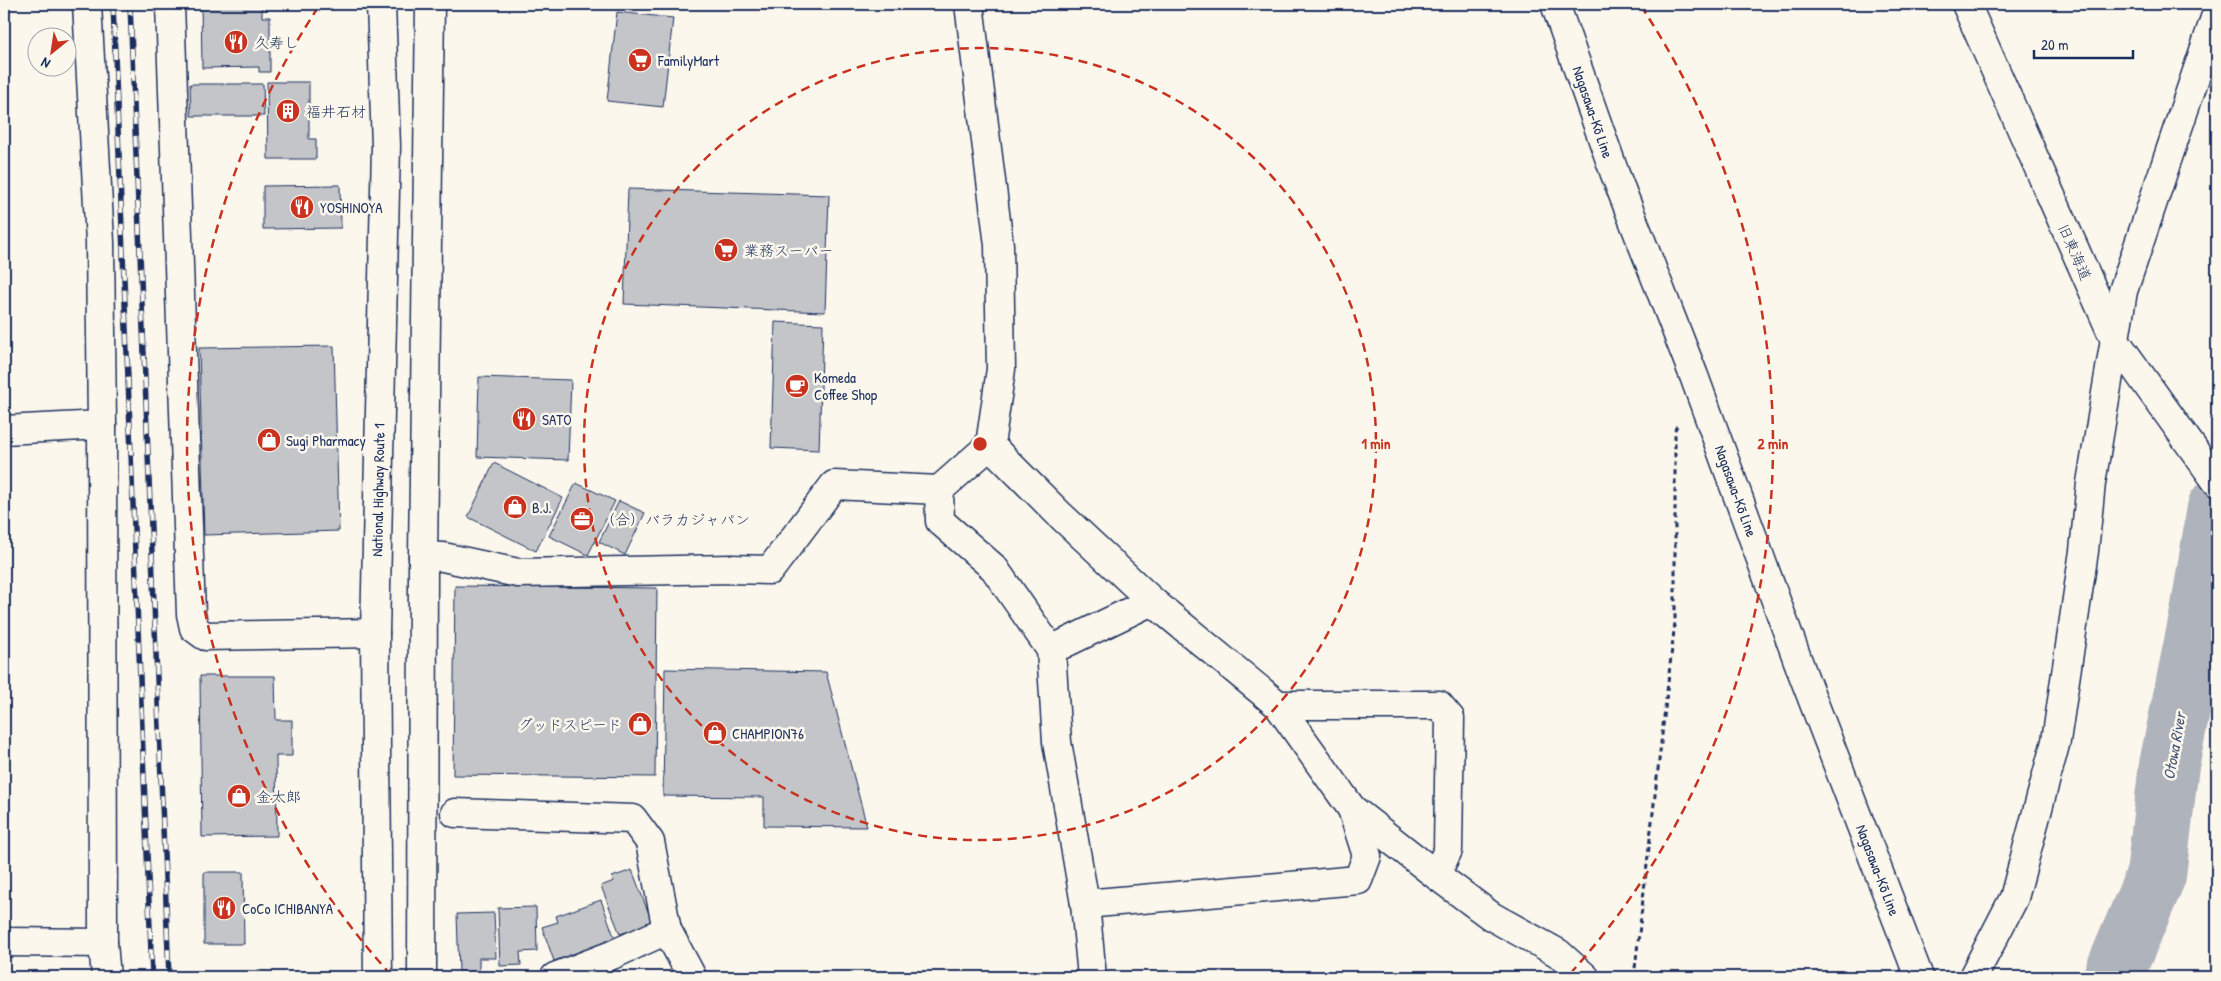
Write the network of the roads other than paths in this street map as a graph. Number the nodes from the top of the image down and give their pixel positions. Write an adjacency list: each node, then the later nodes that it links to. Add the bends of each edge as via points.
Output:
1 (87, 4): 10 (main road, via 100,242)
2 (170, 4): 17 (main road, via 190,595 194,628 205,636)
3 (381, 4): 17 (main road, National Highway Route 1, via 386,146)
4 (430, 4): 15 (main road)
5 (969, 4): 12 (main road, via 999,245 1001,368)
6 (1555, 4): 34 (main road, Nagasawa-Kō Line, via 1615,174)
7 (1966, 4): 9 (main road, 旧東海道)
8 (2217, 12): 9 (main road, via 2123,291)
9 (2115, 340): 13 (main road, 旧東海道); 35 (main road, via 2091,484 2056,741 2014,898)
10 (102, 425): 11 (main road); 26 (main road)
11 (4, 430)
12 (990, 445): 14 (main road); 16 (main road)
13 (2217, 482)
14 (939, 490): 15 (main road, via 834,485 770,570 518,573 443,557); 18 (main road, via 940,521 994,568)
15 (423, 556): 29 (main road)
16 (1152, 600): 18 (main road); 19 (main road)
17 (374, 633): 28 (main road, National Highway Route 1)
18 (1051, 650): 23 (main road, via 1057,742)
19 (1278, 705): 20 (main road); 22 (main road, via 1439,705 1450,718 1448,850)
20 (1352, 808): 22 (main road); 23 (main road, via 1367,856 1358,880)
21 (455, 813): 24 (main road, via 633,819 650,842)
22 (1436, 875): 33 (main road, via 1491,916 1558,953)
23 (1085, 904): 32 (main road)
24 (667, 930): 30 (main road); 31 (main road)
25 (4, 942): 26 (main road)
26 (103, 943): 27 (main road)
27 (106, 977)
28 (378, 977)
29 (422, 977)
30 (554, 977)
31 (692, 977)
32 (1092, 977)
33 (1585, 977)
34 (1919, 977)
35 (1973, 977)

